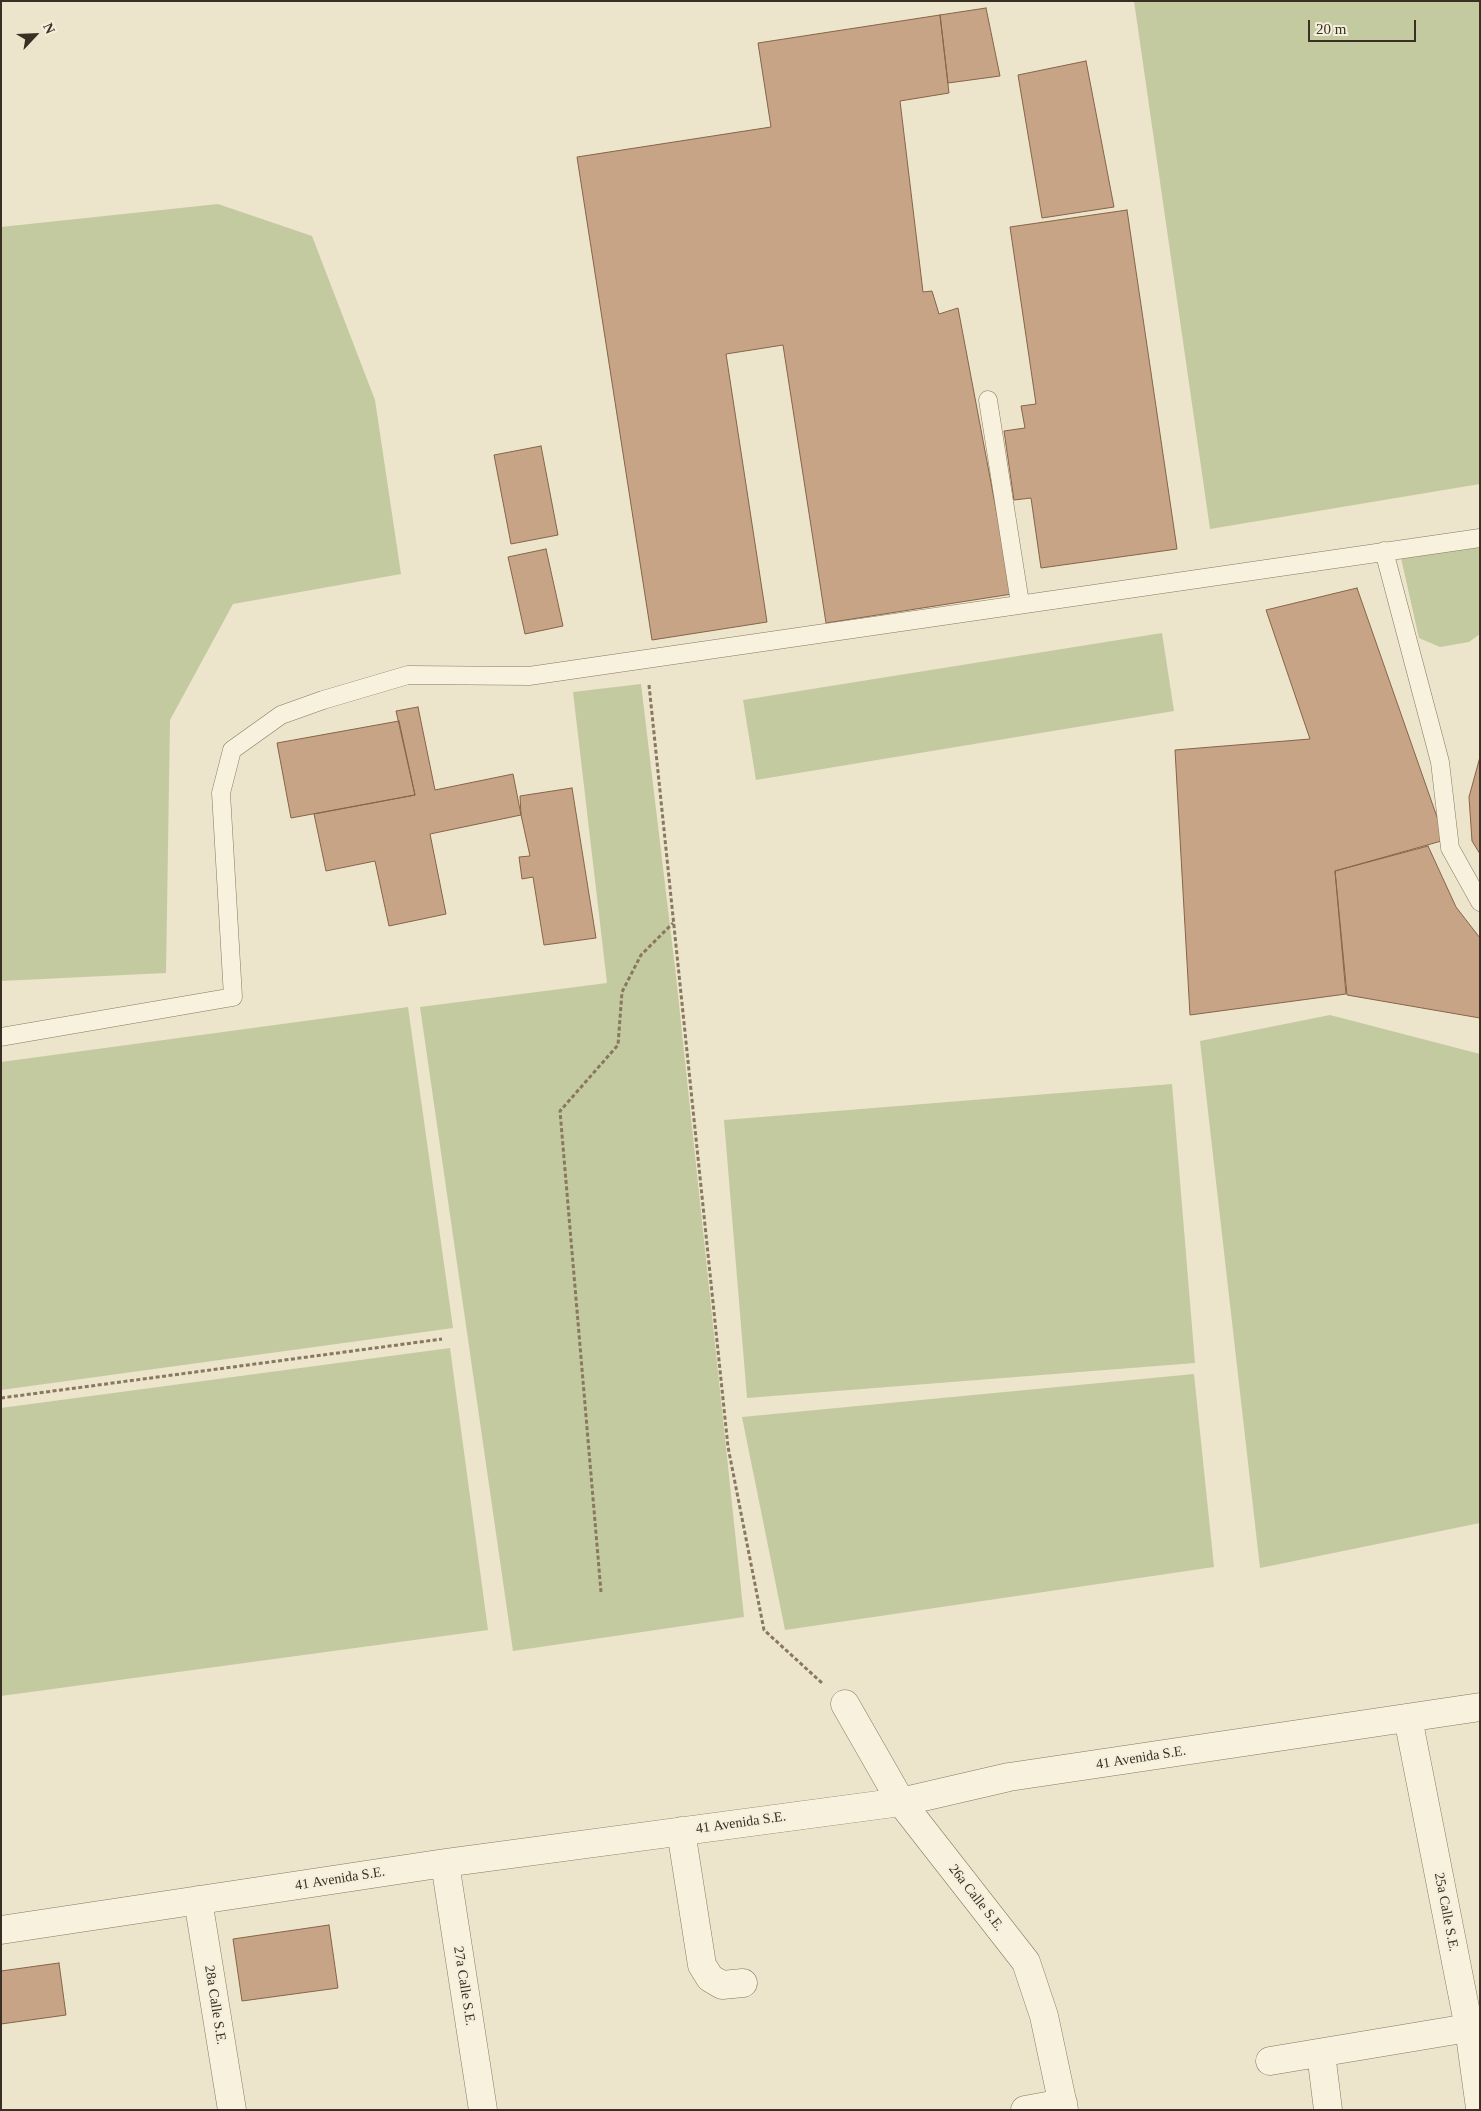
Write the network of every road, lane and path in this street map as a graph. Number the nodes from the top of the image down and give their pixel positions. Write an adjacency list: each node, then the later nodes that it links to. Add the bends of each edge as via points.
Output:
1 (988, 400): 4 (lane)
2 (1480, 538): 3 (lane)
3 (1384, 551): 4 (lane); 6 (lane, via 1440,762 1450,848)
4 (1020, 603): 5 (lane)
5 (646, 658): 7 (path); 8 (lane, via 529,676 408,675 281,715 232,750 221,793 233,997)
6 (1480, 902)
7 (673, 922): 11 (path, via 641,955 622,992 618,1045 560,1111); 12 (path, via 728,1447 764,1630)
8 (1, 1037)
9 (442, 1339): 10 (path)
10 (1, 1398)
11 (601, 1592)
12 (845, 1704): 15 (street, 26a Calle S.E.)
13 (1480, 1707): 14 (street, 41 Avenida S.E.)
14 (1408, 1718): 15 (street, 41 Avenida S.E., via 1009,1777); 21 (street, 25a Calle S.E.)
15 (900, 1802): 16 (street, 41 Avenida S.E.); 24 (street, 26a Calle S.E., via 1026,1962 1044,2016)
16 (681, 1831): 17 (street, 41 Avenida S.E.); 20 (street, via 702,1965 710,1978 722,1985)
17 (446, 1863): 18 (street, 41 Avenida S.E.); 27 (street, 27a Calle S.E.)
18 (198, 1900): 19 (street, 41 Avenida S.E.); 26 (street, 28a Calle S.E.)
19 (1, 1930)
20 (743, 1984)
21 (1474, 2027): 22 (street); 25 (street, 25a Calle S.E.)
22 (1321, 2053): 23 (street); 29 (street)
23 (1270, 2061)
24 (1064, 2107): 28 (street)
25 (1480, 2108)
26 (232, 2110)
27 (483, 2110)
28 (1025, 2110)
29 (1328, 2110)

